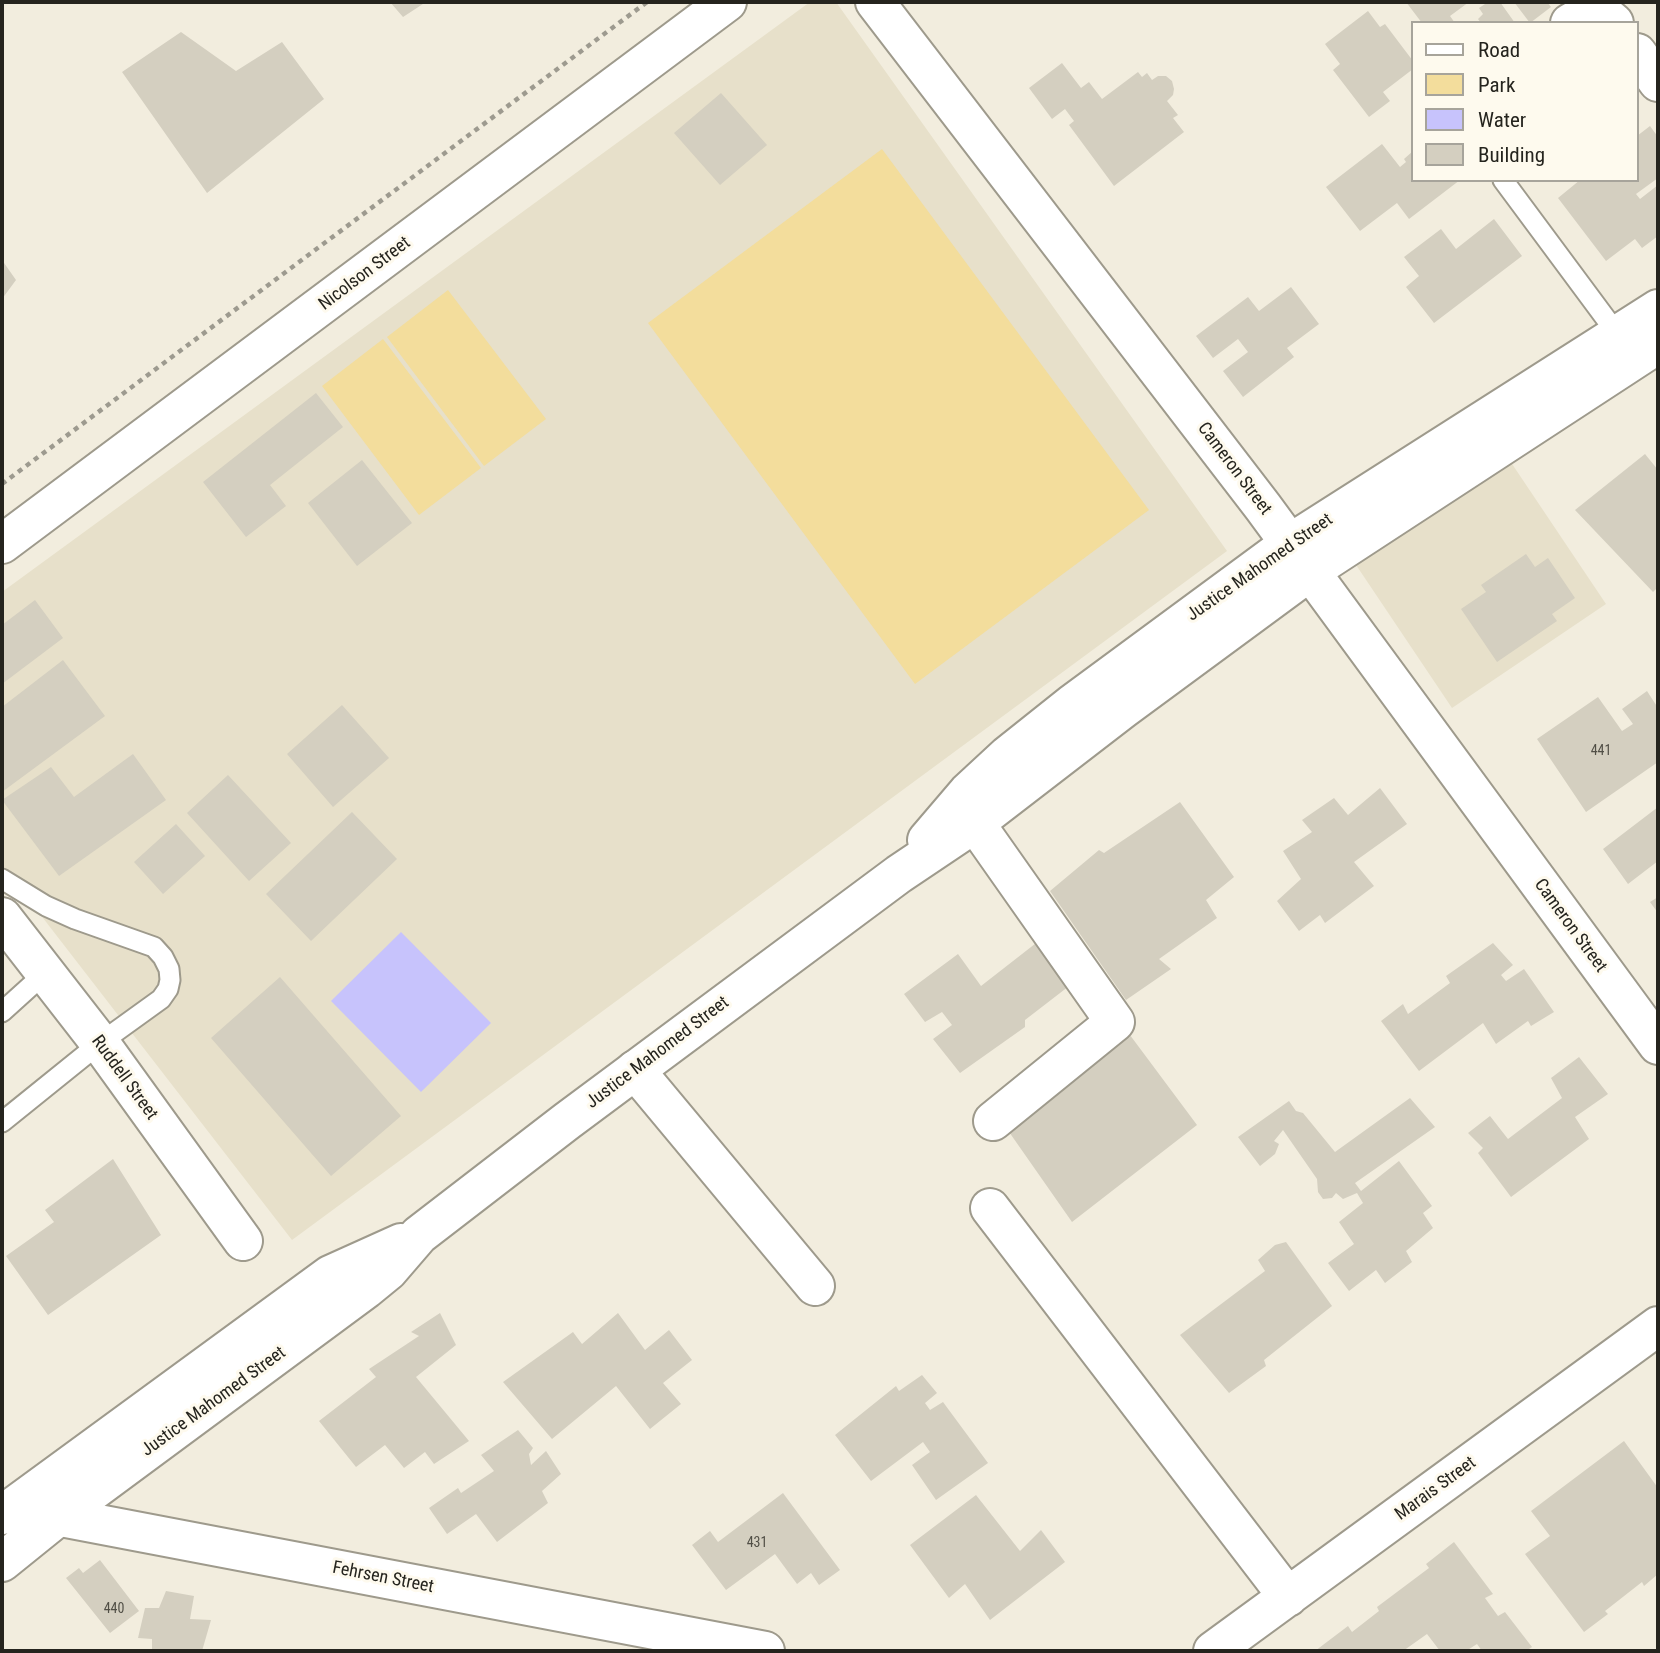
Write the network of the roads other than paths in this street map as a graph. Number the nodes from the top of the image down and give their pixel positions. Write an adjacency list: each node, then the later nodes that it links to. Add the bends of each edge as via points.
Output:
1 (727, 2): 11 (street, Nicolson Street)
2 (875, 2): 12 (street, Cameron Street)
3 (1574, 21): 4 (street, via 1600,10)
4 (1612, 21)
5 (1639, 56): 6 (street)
6 (1658, 82)
7 (1504, 182): 9 (lane)
8 (1658, 309): 9 (street, Justice Mahomed Street)
9 (1618, 335): 12 (street, Justice Mahomed Street)
10 (1658, 344): 12 (street, Justice Mahomed Street)
11 (2, 544)
12 (1299, 558): 13 (street, Justice Mahomed Street, via 1123,709); 14 (street, Justice Mahomed Street, via 1072,704 968,792); 20 (street, Cameron Street)
13 (975, 823): 14 (street, Justice Mahomed Street); 22 (street, via 1115,1022)
14 (899, 874): 21 (street, Justice Mahomed Street)
15 (2, 879): 19 (lane, via 46,906 154,947 163,957 170,980 161,999)
16 (2, 918): 17 (street, Ruddell Street)
17 (44, 974): 18 (lane); 19 (street, Ruddell Street)
18 (2, 1012)
19 (100, 1043): 23 (lane); 26 (street, Ruddell Street)
20 (1658, 1045)
21 (635, 1070): 25 (street, Justice Mahomed Street); 27 (street)
22 (993, 1121)
23 (2, 1122)
24 (990, 1208): 32 (street)
25 (419, 1236): 29 (street, Justice Mahomed Street, via 330,1275); 30 (street, Justice Mahomed Street, via 366,1290)
26 (243, 1241)
27 (814, 1286)
28 (1658, 1326): 32 (street, Marais Street)
29 (5, 1510): 30 (street, Fehrsen Street)
30 (59, 1516): 31 (street, Justice Mahomed Street); 33 (street, Fehrsen Street)
31 (2, 1562)
32 (1288, 1597): 34 (street, Marais Street)
33 (765, 1651)
34 (1213, 1651)

